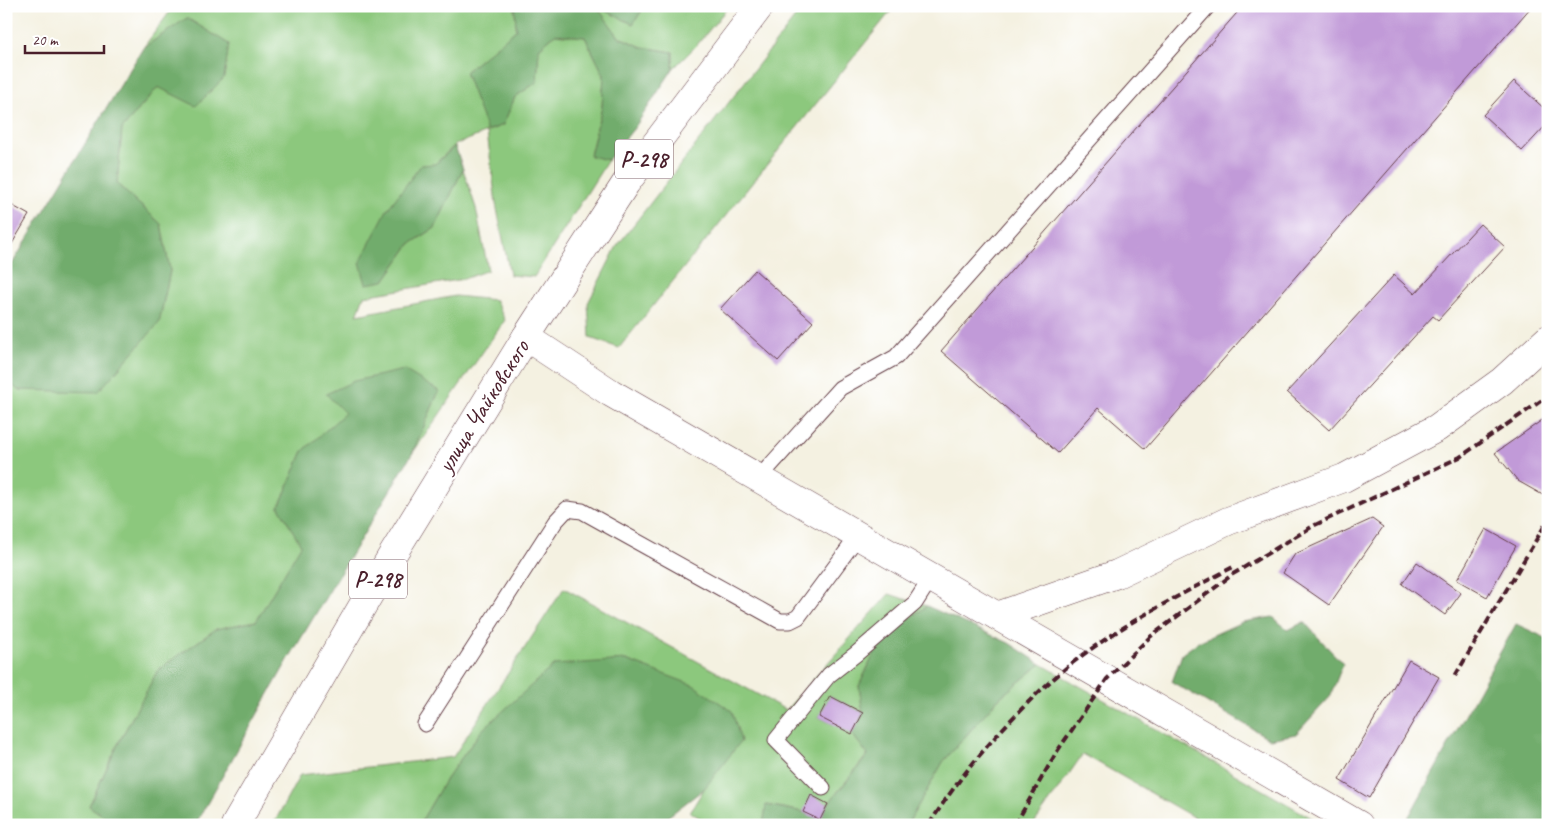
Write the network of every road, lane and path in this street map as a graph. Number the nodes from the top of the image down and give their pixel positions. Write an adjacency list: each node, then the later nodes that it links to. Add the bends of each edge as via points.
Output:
1 (760, 6): 3 (main road, улица Чайковского / Р-298, via 626,183)
2 (1208, 6): 5 (lane, via 896,357 840,388)
3 (526, 337): 5 (main road, via 611,393); 11 (main road, улица Чайковского / Р-298, via 391,556)
4 (1548, 339): 8 (main road, via 1502,380 1437,428 1344,478 1228,521 1116,574)
5 (759, 478): 6 (main road)
6 (858, 536): 7 (main road); 9 (lane, via 798,617 780,621 582,511 567,509 555,522)
7 (930, 578): 8 (main road); 10 (lane, via 915,603 829,675 776,740)
8 (997, 616): 12 (main road)
9 (425, 724)
10 (823, 788)
11 (235, 825)
12 (1359, 825)

